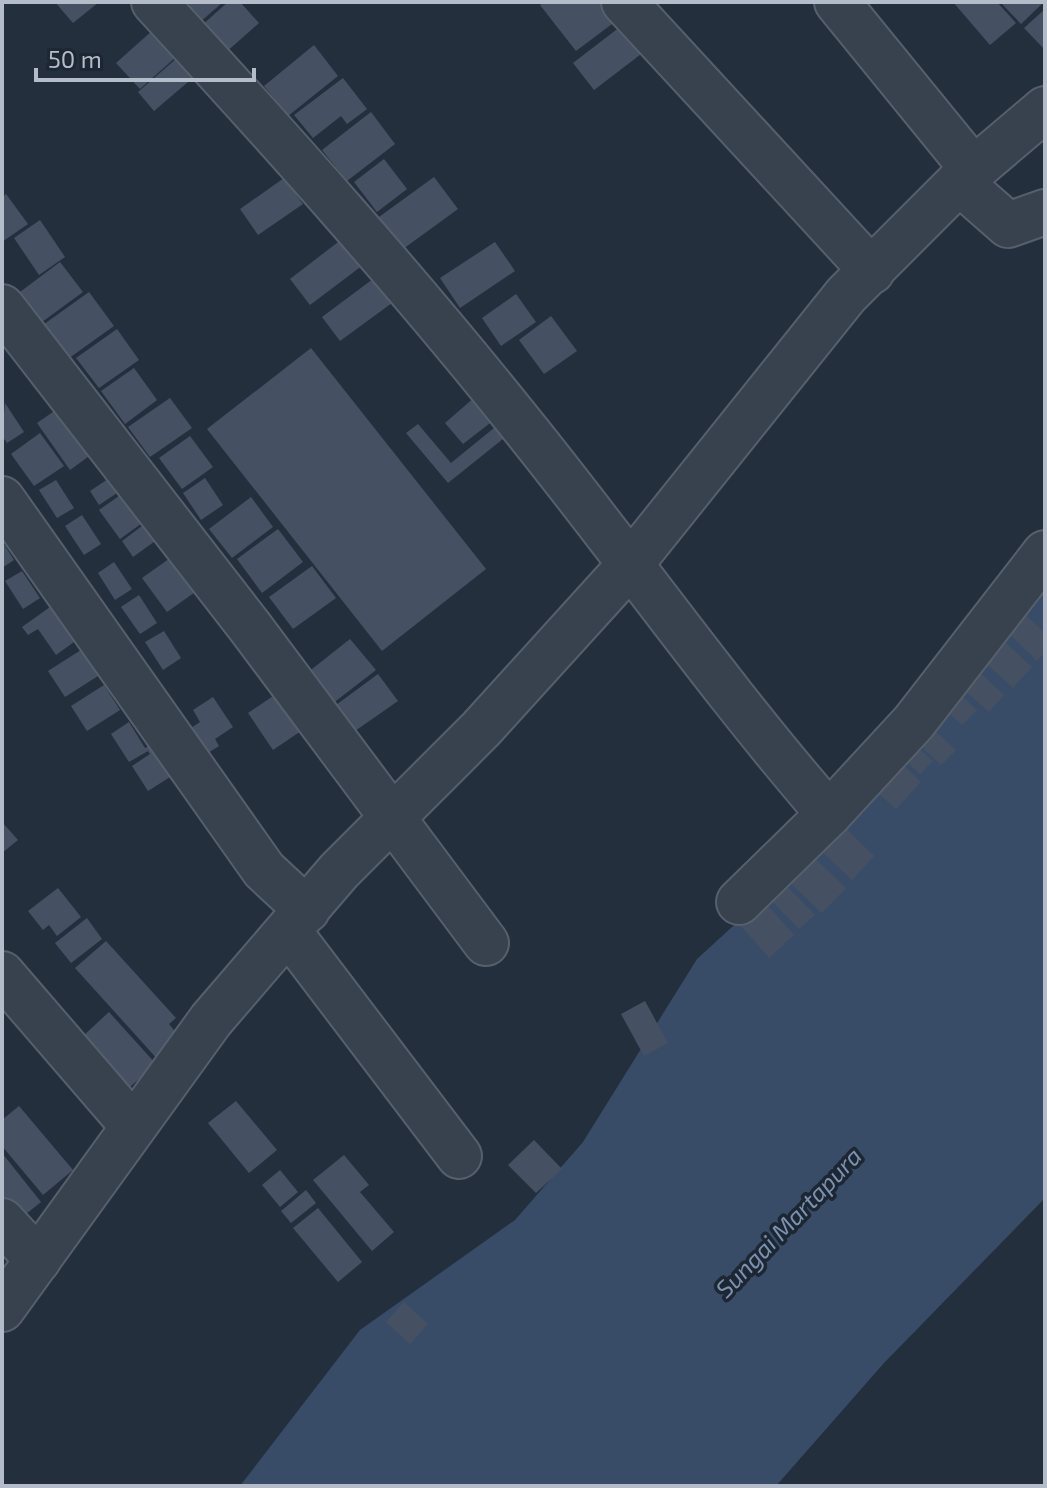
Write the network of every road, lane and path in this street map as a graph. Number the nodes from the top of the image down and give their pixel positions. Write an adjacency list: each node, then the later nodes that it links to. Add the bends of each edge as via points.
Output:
1 (154, 2): 11 (street, via 385,260 526,429)
2 (624, 2): 7 (street)
3 (837, 2): 5 (street)
4 (1045, 109): 5 (street)
5 (966, 176): 6 (street, via 1008,225); 7 (street)
6 (1045, 212)
7 (872, 271): 11 (street, via 812,335)
8 (2, 307): 13 (street)
9 (2, 499): 15 (street)
10 (1045, 553): 12 (street, via 914,722)
11 (629, 566): 12 (street); 13 (street, via 481,729)
12 (829, 814): 14 (street)
13 (393, 816): 15 (street); 16 (street)
14 (739, 902)
15 (298, 921): 18 (street, via 211,1020); 19 (street)
16 (486, 943)
17 (2, 974): 18 (street)
18 (133, 1126): 21 (street)
19 (459, 1156)
20 (2, 1221): 21 (street)
21 (38, 1260): 22 (street)
22 (2, 1309)

